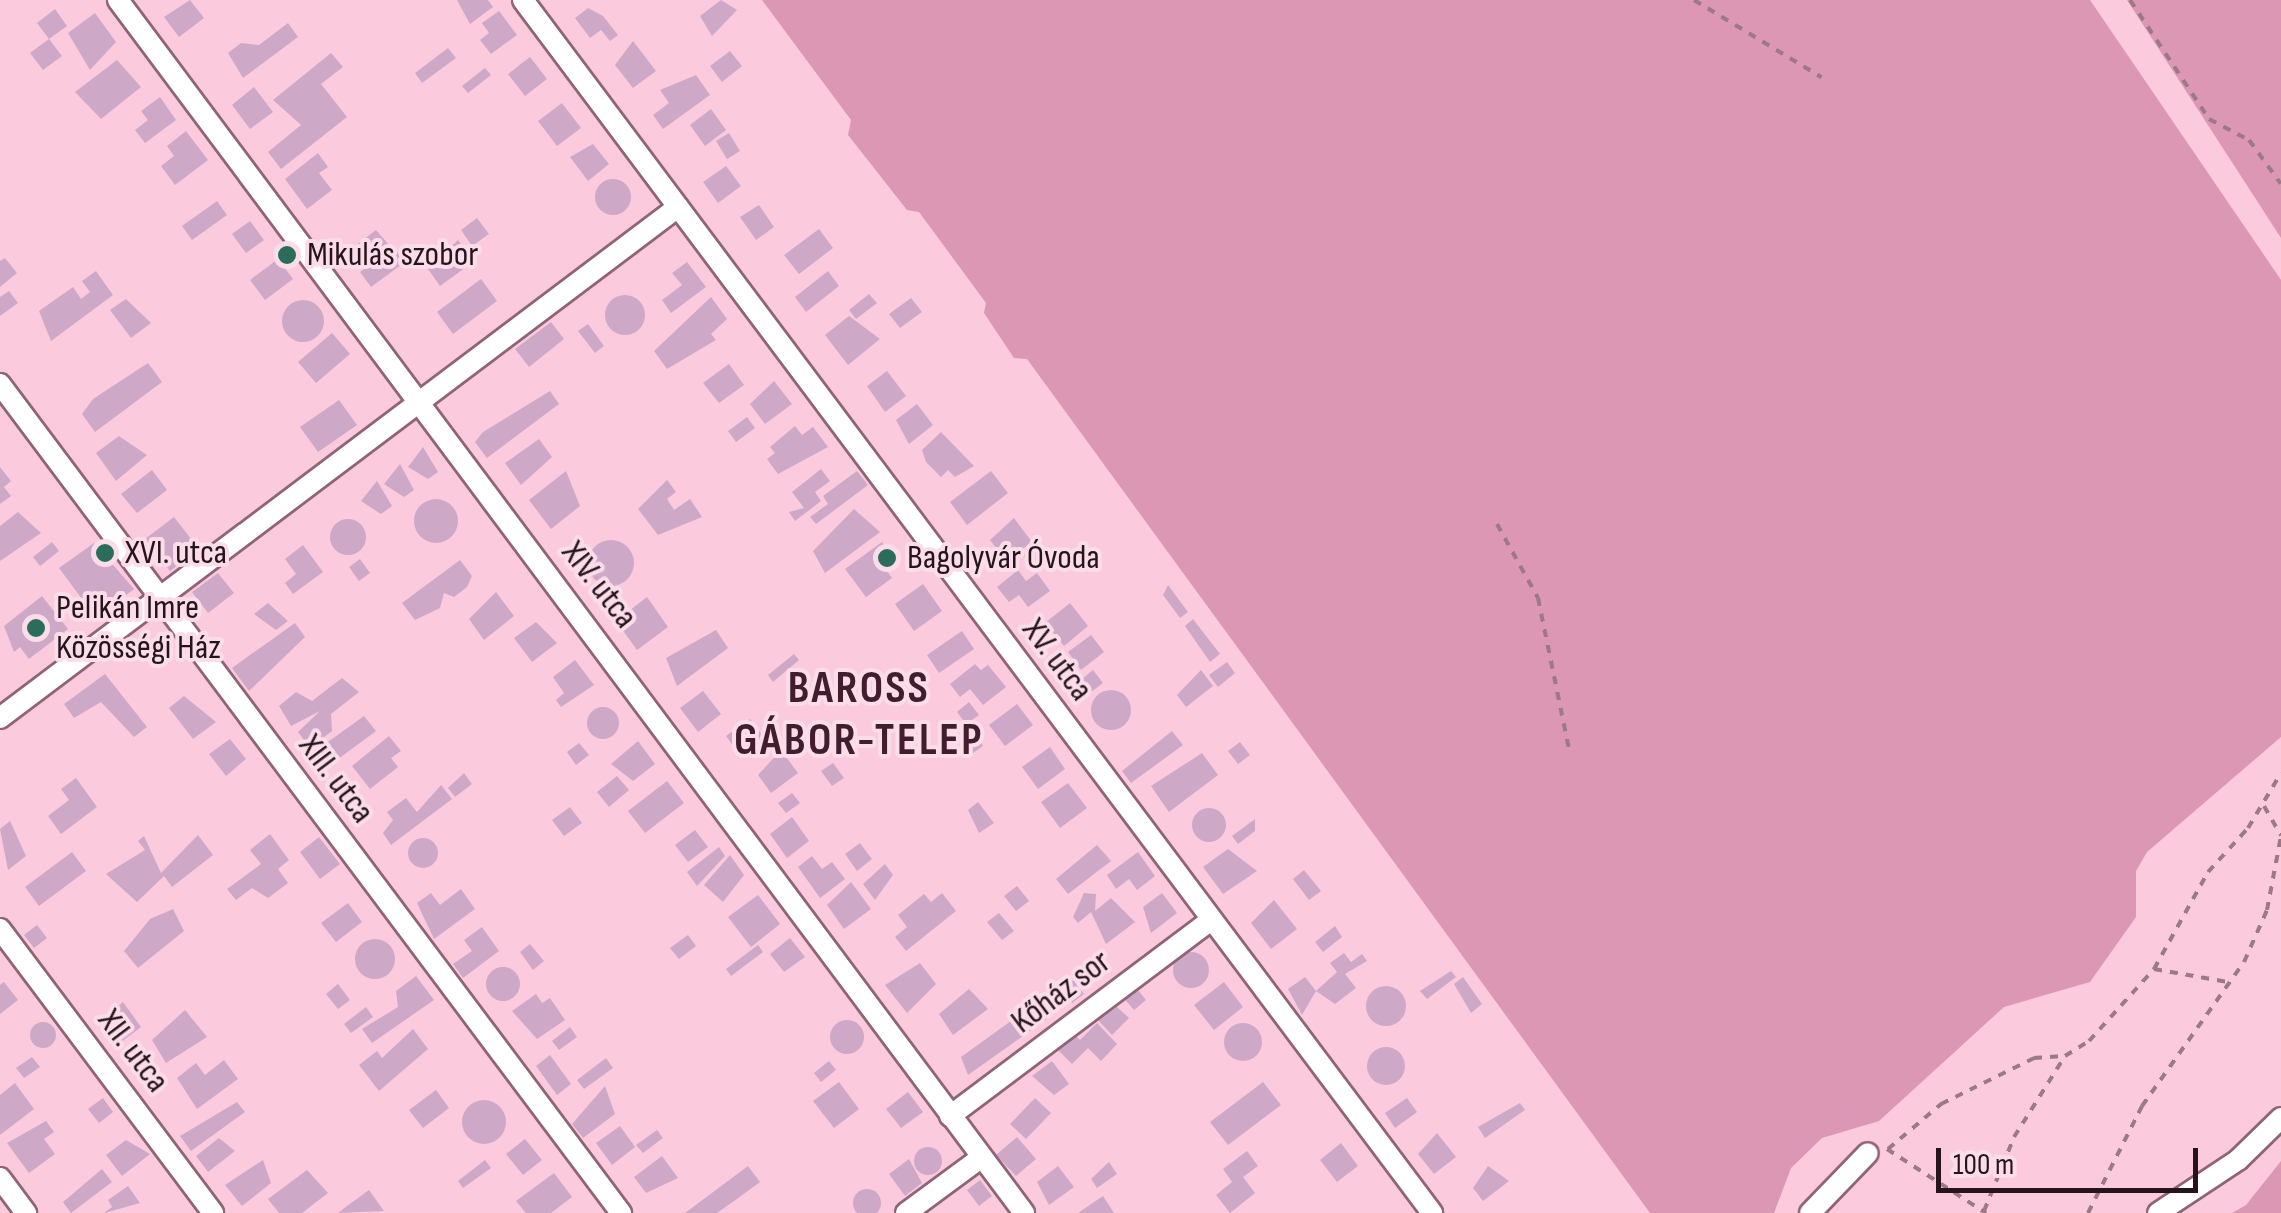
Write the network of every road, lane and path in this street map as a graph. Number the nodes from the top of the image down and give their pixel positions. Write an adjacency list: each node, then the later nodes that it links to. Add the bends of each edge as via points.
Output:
1 (118, 0): 9 (street, XIV. utca)
2 (524, 0): 7 (street, XV. utca)
3 (1694, 0): 5 (path)
4 (2130, 0): 6 (path, via 2209,119 2249,140)
5 (1821, 77)
6 (2281, 184)
7 (678, 207): 9 (street); 17 (street, XV. utca)
8 (0, 384): 11 (street, XIII. utca)
9 (419, 402): 11 (street); 22 (street, XIV. utca)
10 (1498, 524): 13 (path, via 1538,598)
11 (159, 596): 12 (street); 30 (street, XIII. utca)
12 (0, 718)
13 (1570, 754)
14 (2281, 773): 15 (path)
15 (2264, 806): 16 (path); 19 (path, via 2208,872)
16 (2281, 835): 20 (path, via 2261,928)
17 (1211, 920): 22 (street, Kőház sor); 33 (street, XV. utca)
18 (0, 929): 29 (street, XII. utca)
19 (2154, 969): 20 (path); 21 (path, via 2089,1041)
20 (2228, 982): 35 (path, via 2142,1106)
21 (2064, 1056): 24 (path, via 2034,1058 1941,1104); 27 (path, via 2014,1137)
22 (950, 1116): 25 (street, XIV. utca)
23 (2281, 1118): 36 (street, via 2238,1160)
24 (1878, 1151): 27 (path); 34 (street)
25 (982, 1157): 31 (street); 32 (street, XIV. utca)
26 (0, 1178): 28 (street)
27 (1985, 1212)
28 (26, 1213)
29 (213, 1213)
30 (620, 1213)
31 (906, 1213)
32 (1024, 1213)
33 (1432, 1213)
34 (1810, 1213)
35 (2088, 1213)
36 (2158, 1213)

